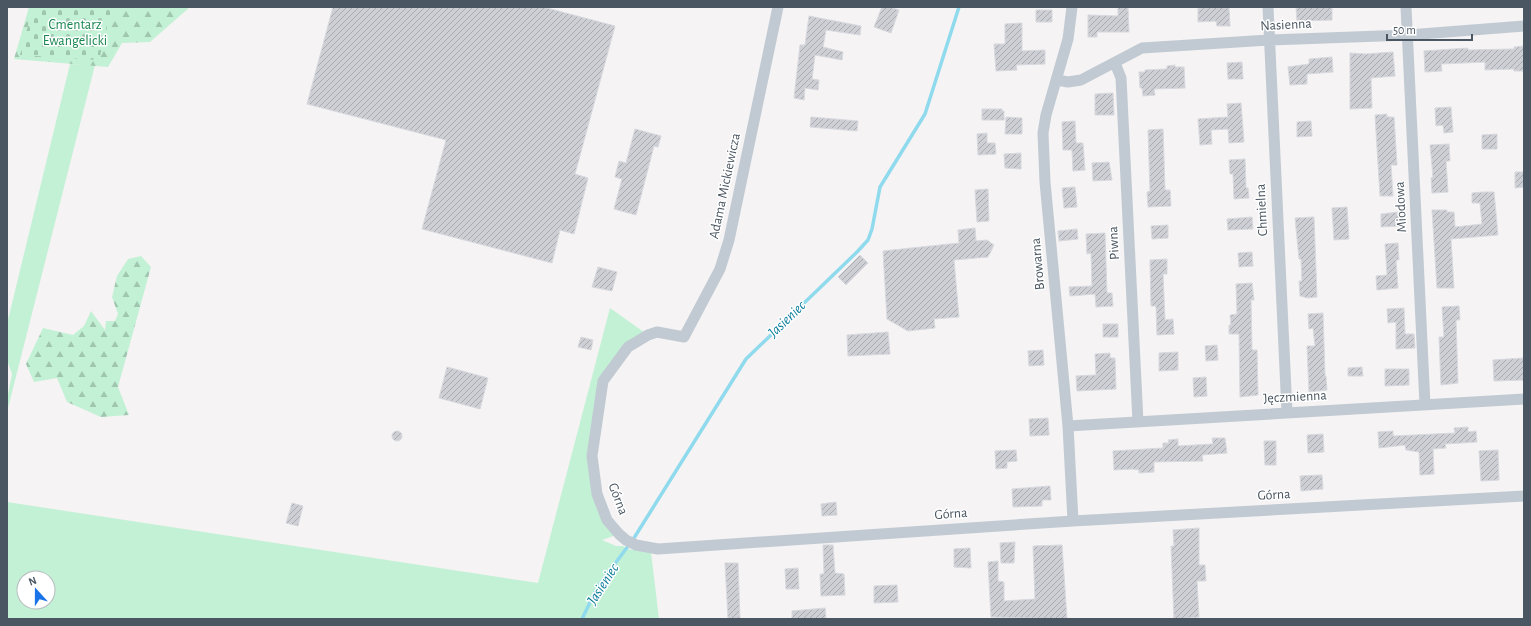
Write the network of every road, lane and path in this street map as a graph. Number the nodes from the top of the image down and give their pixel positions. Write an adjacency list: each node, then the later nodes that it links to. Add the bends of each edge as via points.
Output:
1 (778, 7): 10 (street, Adama Mickiewicza, via 729,240 720,269 684,336)
2 (1072, 7): 9 (street, Browarna, via 1068,39)
3 (1268, 7): 7 (street, Chmielna)
4 (1406, 7): 6 (street, Miodowa)
5 (1524, 26): 6 (street, Nasienna)
6 (1408, 35): 7 (street, Nasienna); 12 (street, Miodowa)
7 (1269, 40): 8 (street, Nasienna, via 1142,48); 13 (street, Chmielna)
8 (1115, 63): 9 (street, Nasienna, via 1082,80); 14 (street, Piwna, via 1121,78)
9 (1057, 80): 15 (street, Browarna, via 1043,133 1045,182)
10 (657, 332): 17 (street, Górna, via 628,347 603,381 592,456 597,494 607,520 631,543 658,549)
11 (1524, 399): 12 (street, Jęczmienna)
12 (1425, 405): 13 (street, Jęczmienna)
13 (1287, 412): 14 (street, Jęczmienna)
14 (1138, 422): 15 (street, Jęczmienna)
15 (1068, 426): 17 (street, Browarna)
16 (1524, 496): 17 (street, Górna)
17 (1073, 521)

